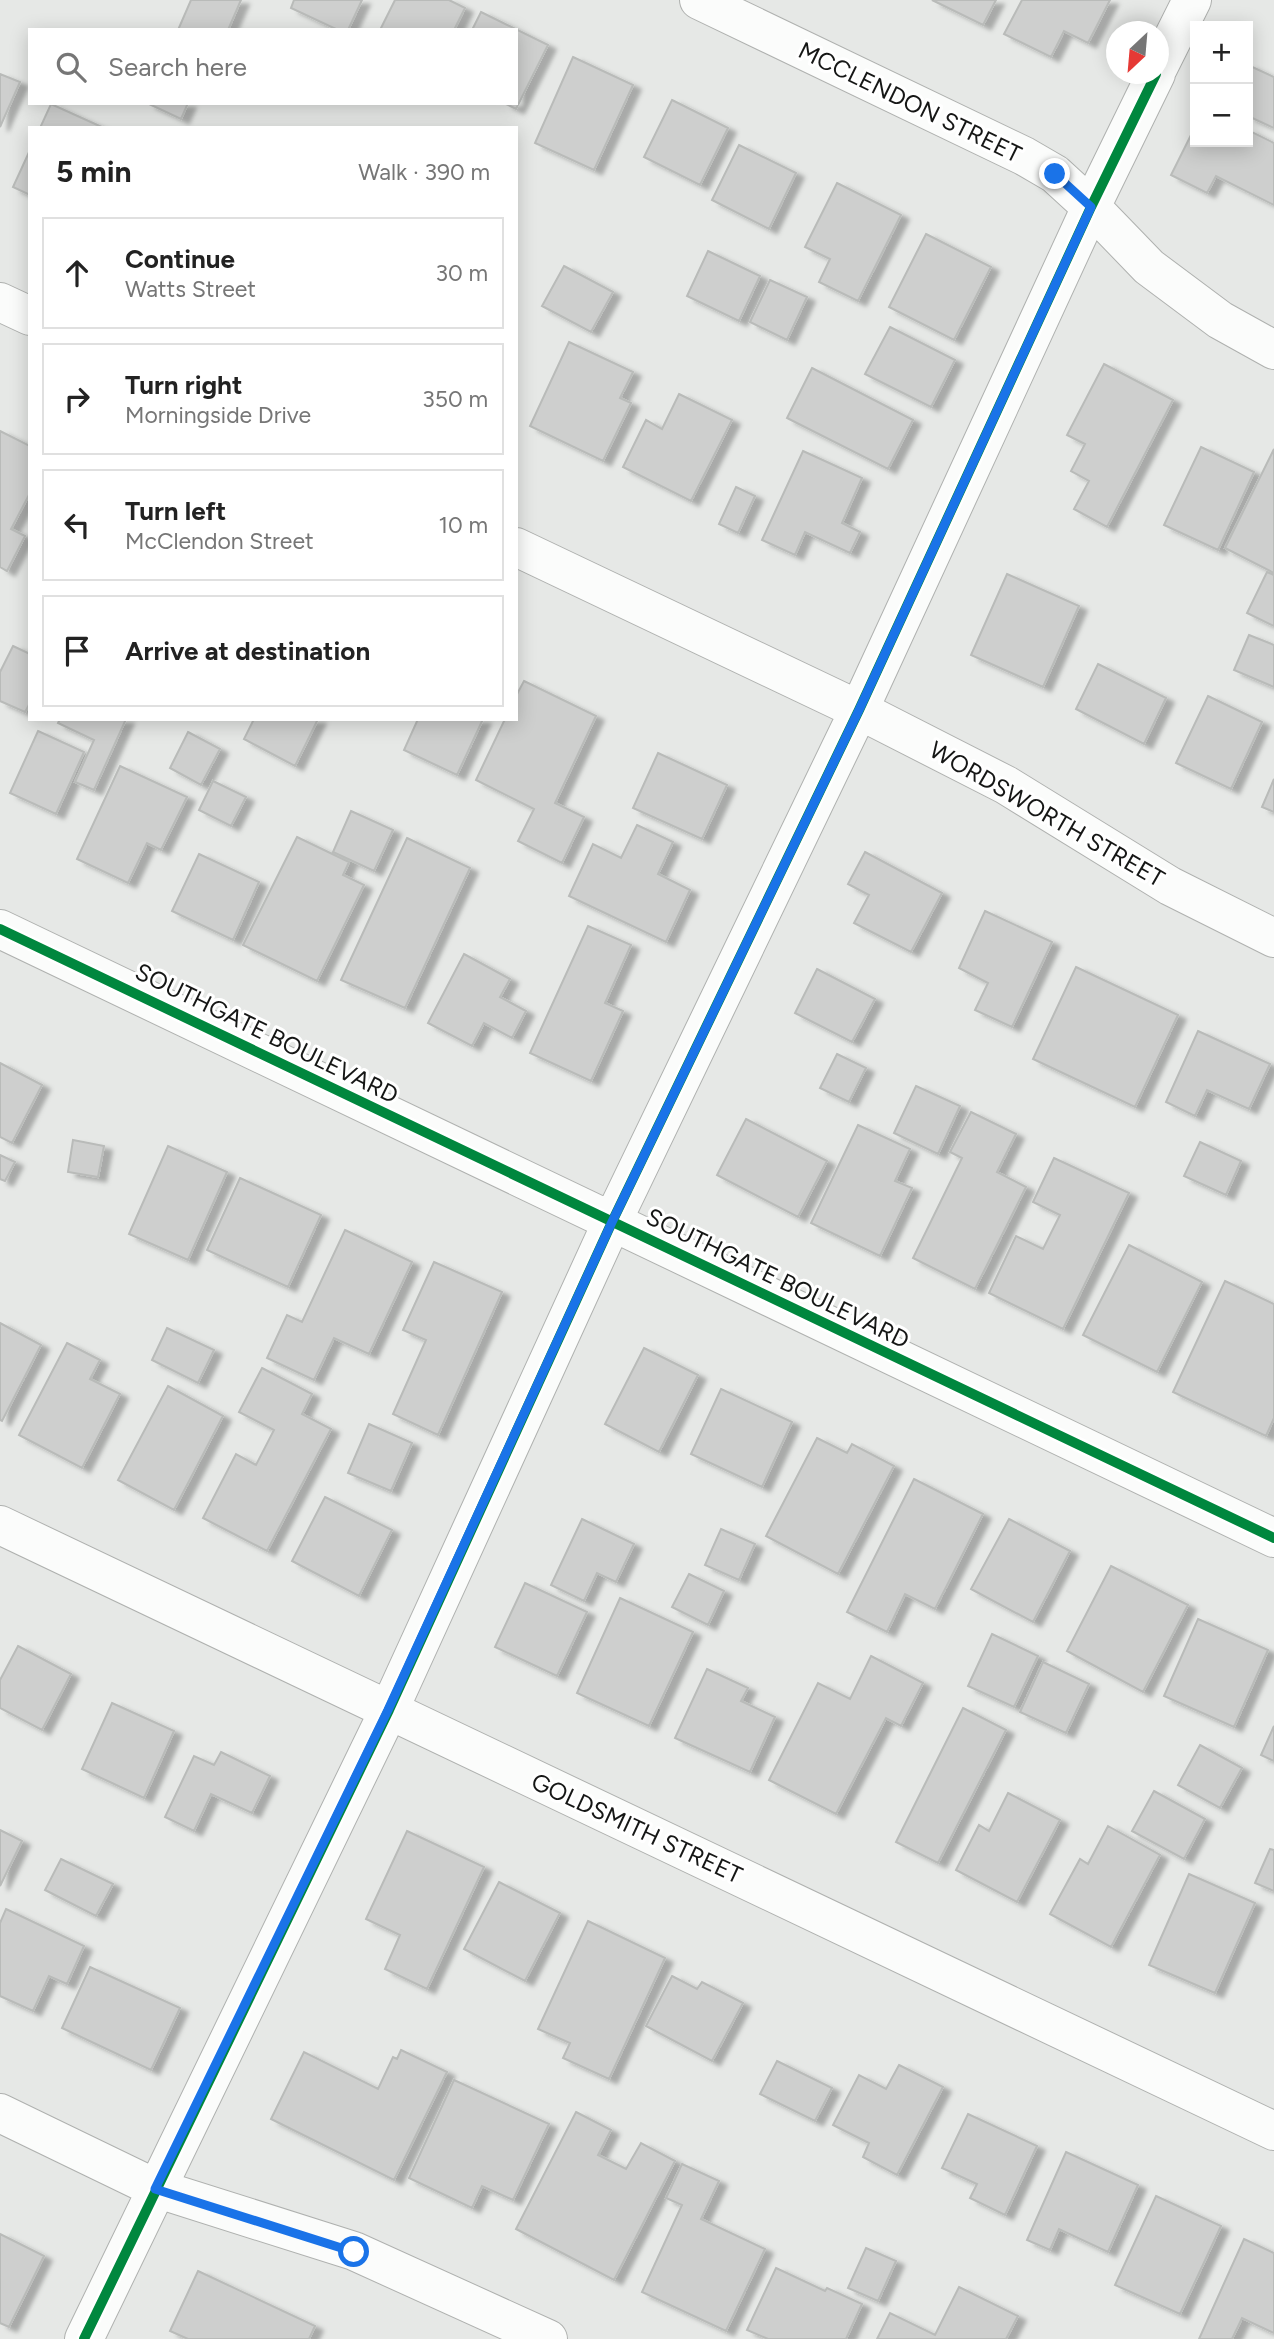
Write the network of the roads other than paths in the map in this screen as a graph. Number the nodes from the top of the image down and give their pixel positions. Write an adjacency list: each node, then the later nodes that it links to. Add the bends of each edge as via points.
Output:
1 (699, 0): 5 (street, MCCLENDON STREET, via 1024,156 1055,174)
2 (1192, 0): 3 (street)
3 (1169, 46)
4 (1151, 84): 5 (street)
5 (1091, 207): 8 (street, MCCLENDON STREET, via 1149,267 1220,320); 10 (street)
6 (0, 302): 7 (street)
7 (28, 315)
8 (1274, 350)
9 (518, 548): 10 (street, WORDSWORTH STREET)
10 (859, 710): 12 (street, WORDSWORTH STREET, via 1006,785 1170,886); 13 (street)
11 (0, 929): 13 (street, SOUTHGATE BOULEVARD)
12 (1274, 939)
13 (612, 1222): 15 (street, SOUTHGATE BOULEVARD); 16 (street)
14 (0, 1525): 16 (street, GOLDSMITH STREET)
15 (1274, 1538)
16 (388, 1710): 18 (street, GOLDSMITH STREET); 19 (street)
17 (0, 2113): 19 (street)
18 (1274, 2131)
19 (155, 2189): 20 (street); 21 (street, via 354,2252)
20 (84, 2339)
21 (548, 2339)

